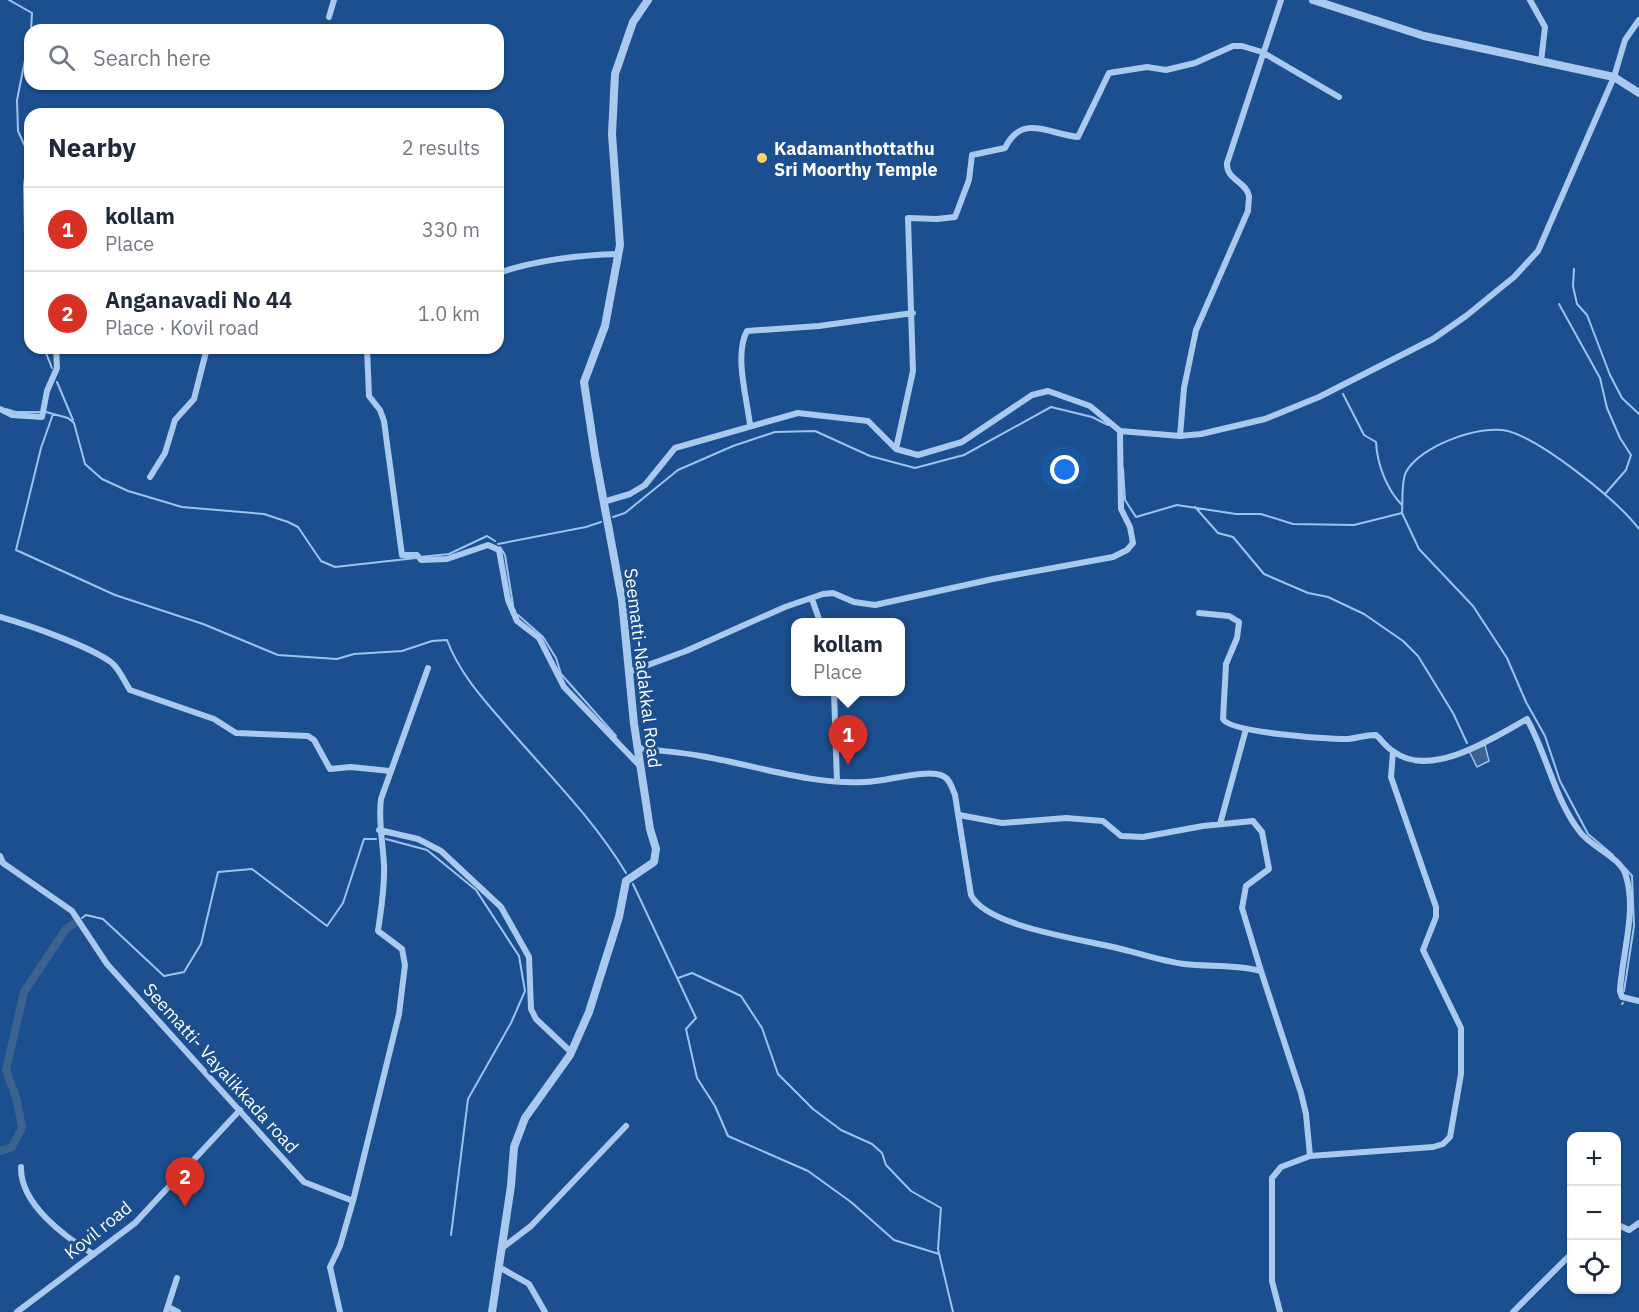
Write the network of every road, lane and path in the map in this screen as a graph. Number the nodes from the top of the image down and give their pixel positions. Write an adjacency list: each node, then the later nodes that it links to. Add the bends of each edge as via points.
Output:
1 (334, 0): 6 (street)
2 (648, 0): 13 (street, Seematti-Nadakkal Road, via 633,22 615,74 612,134)
3 (1281, 0): 8 (street)
4 (1313, 0): 9 (street, via 1424,36)
5 (1530, 0): 9 (street, via 1545,27)
6 (329, 16)
7 (1639, 20): 10 (street, via 1625,40)
8 (1262, 52): 12 (street); 15 (street, via 1233,46 1195,63 1166,70 1147,67 1109,73 1078,137 1043,128 1025,128 1011,135 1005,148 972,155 969,180 955,217 908,218); 22 (street, via 1227,163 1230,175 1249,196 1248,211 1196,330 1184,388)
9 (1542, 62): 10 (street)
10 (1614, 77): 11 (street); 22 (street, via 1539,250 1506,284 1433,339 1319,397 1265,419 1201,435)
11 (1639, 93)
12 (1339, 97)
13 (619, 254): 14 (street, via 588,254); 25 (street, Seematti-Nadakkal Road, via 605,326 584,382)
14 (504, 271)
15 (913, 313): 20 (street, via 747,331 741,353); 23 (street, via 913,371)
16 (56, 354): 19 (street, via 57,368 42,417 12,415)
17 (205, 354): 24 (street, via 194,399 175,420 165,453)
18 (367, 354): 36 (street, via 369,396 384,421 402,555 415,554 421,560 441,559 488,545 499,550 508,600 517,621 539,638 564,687)
19 (0, 409)
20 (750, 425): 23 (street, via 798,413 844,417 868,421); 25 (street, via 675,448 645,485)
21 (1120, 431): 22 (street); 23 (street, via 1090,406 1048,391 1032,395 962,442 918,455); 26 (street, via 1121,509 1133,543 1127,550 1113,557 875,605 833,593)
22 (1180, 436)
23 (896, 449)
24 (150, 477)
25 (603, 502): 31 (street, Seematti-Nadakkal Road, via 622,600)
26 (812, 600): 29 (street); 31 (street, via 785,607)
27 (1199, 613): 33 (street, via 1239,621 1237,638 1226,664 1223,719 1226,724)
28 (0, 617): 37 (street, via 30,625 105,659 118,669 130,690 214,719 236,733 308,736 330,769)
29 (819, 618)
30 (428, 668): 37 (street)
31 (629, 672): 34 (street, Seematti-Nadakkal Road)
32 (834, 696): 38 (street)
33 (1246, 729): 35 (street, via 1347,739 1376,735); 40 (street)
34 (637, 748): 36 (street, Seematti-Nadakkal Road); 38 (street)
35 (1393, 752): 44 (street, via 1432,762 1491,739 1527,719 1580,832 1626,873 1630,911 1620,990 1622,997); 48 (street, via 1391,777 1436,907 1423,950 1461,1028 1461,1074 1450,1137 1433,1148)
36 (640, 767): 45 (street, Seematti-Nadakkal Road, via 656,849 654,862 626,881 619,917)
37 (390, 771): 41 (street, via 381,799)
38 (837, 781): 39 (street, via 943,776 953,788)
39 (959, 815): 40 (street, via 1002,823 1066,818 1104,821 1121,836 1143,837); 43 (street, via 971,895 975,904 987,911 1039,931 1182,964)
40 (1220, 824): 43 (street, via 1253,821 1262,832 1269,869 1246,886 1242,908)
41 (379, 830): 45 (street, via 418,840 441,851 501,907 529,957 531,1009 536,1019); 50 (street, via 384,866 378,931 402,949 405,965 399,1014)
42 (0, 856): 46 (street, Seematti- Vayalikkada road, via 3,863 72,911 107,963)
43 (1261, 971): 48 (street, via 1301,1093)
44 (1639, 1002)
45 (572, 1052): 53 (street, Seematti-Nadakkal Road, via 525,1118 514,1147)
46 (240, 1110): 50 (street, Seematti- Vayalikkada road, via 304,1182); 54 (street, Kovil road, via 135,1223)
47 (626, 1126): 53 (street, via 531,1226)
48 (1310, 1156): 64 (street, via 1281,1167 1272,1178 1272,1281)
49 (21, 1167): 54 (street, via 23,1182 44,1216 58,1231)
50 (353, 1201): 61 (street, via 330,1267)
51 (1639, 1222): 52 (street, via 1629,1230)
52 (1621, 1226)
53 (502, 1248): 56 (street, Seematti-Nadakkal Road)
54 (93, 1254): 59 (street, Kovil road)
55 (1567, 1258): 65 (street)
56 (499, 1267): 62 (street, Seematti-Nadakkal Road); 63 (street, via 529,1284)
57 (177, 1278): 58 (street)
58 (167, 1310): 60 (street)
59 (17, 1312)
60 (178, 1312)
61 (340, 1312)
62 (492, 1312)
63 (545, 1312)
64 (1280, 1312)
65 (1513, 1312)

